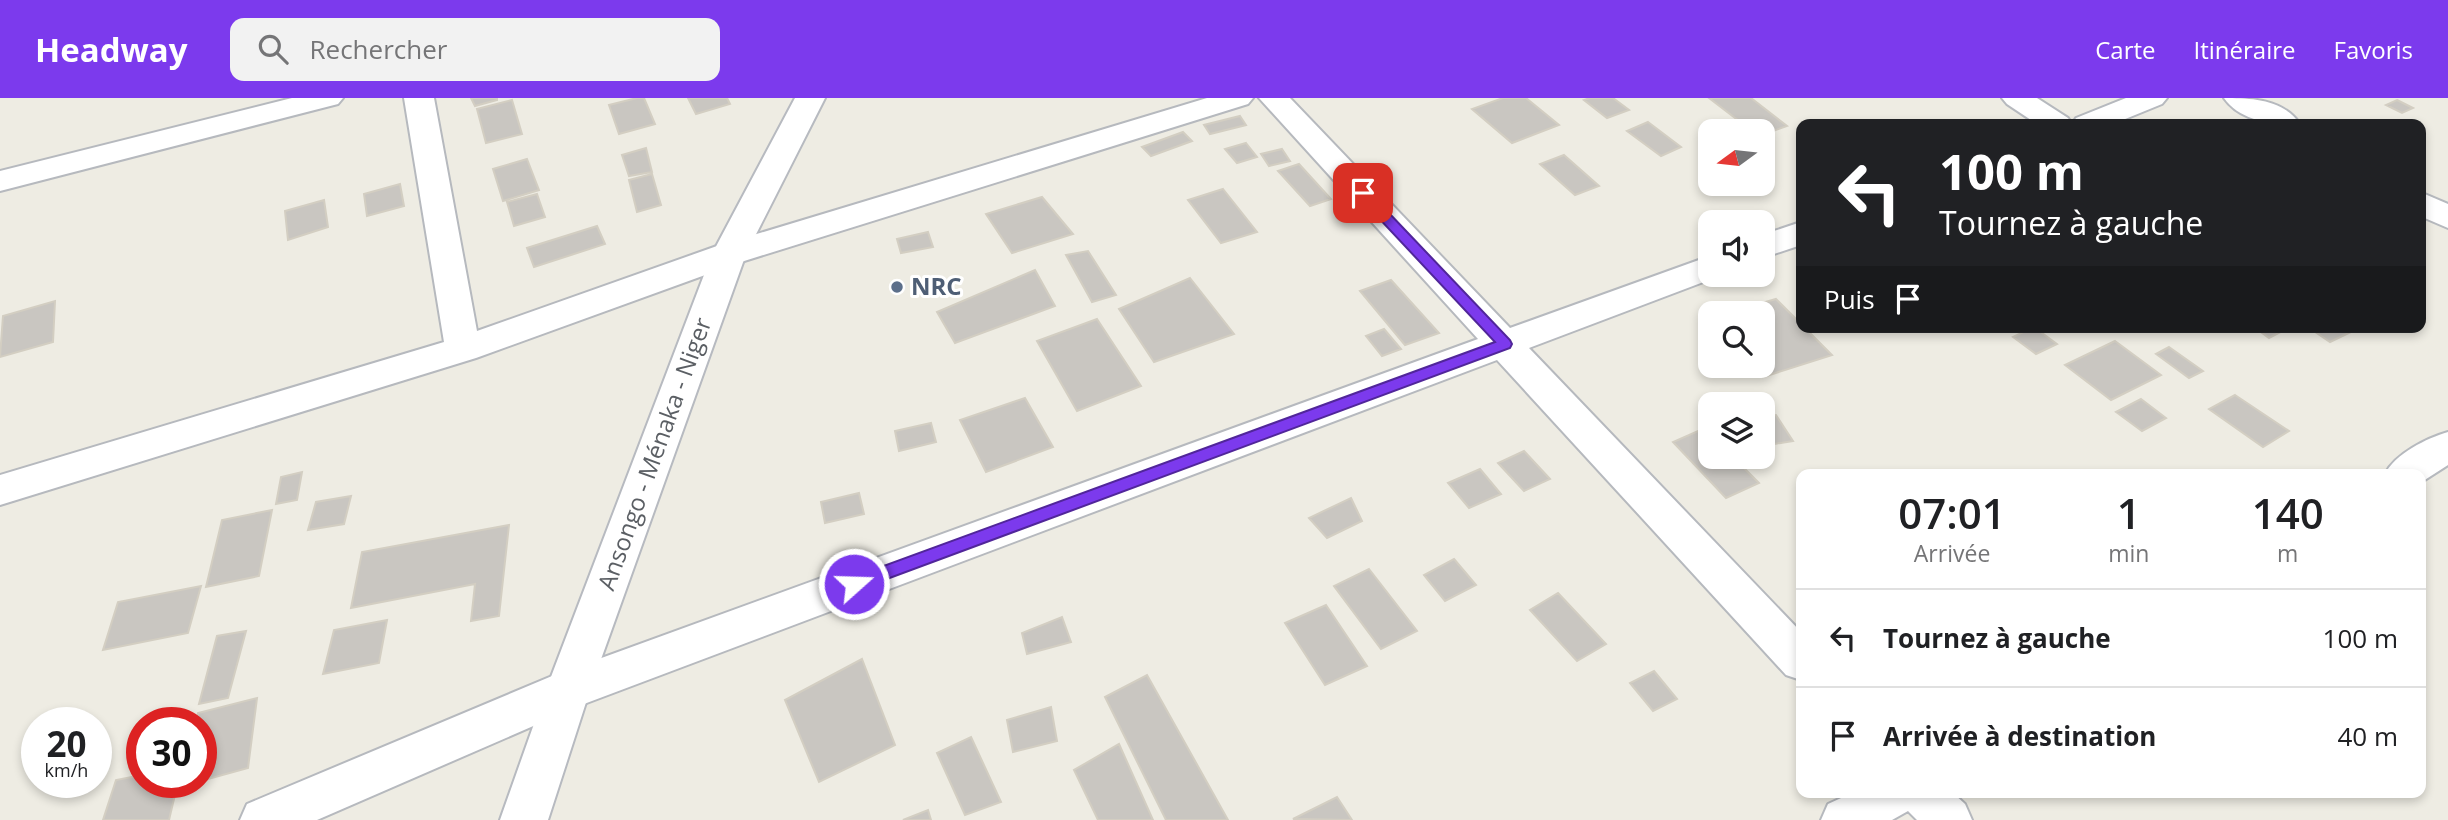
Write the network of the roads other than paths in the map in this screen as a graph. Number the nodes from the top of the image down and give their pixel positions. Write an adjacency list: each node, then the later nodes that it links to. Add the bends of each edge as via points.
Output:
1 (328, 98): 12 (street)
2 (419, 98): 20 (street)
3 (810, 98): 17 (street, Ansongo - Ménaka - Niger)
4 (1238, 98): 17 (street)
5 (1274, 98): 19 (street)
6 (2017, 98): 9 (street)
7 (2152, 98): 10 (street)
8 (2239, 98): 11 (street)
9 (2049, 119)
10 (2100, 119)
11 (2276, 119)
12 (0, 181)
13 (2426, 205): 14 (street)
14 (2448, 218)
15 (1796, 235): 16 (street)
16 (1775, 242)
17 (729, 254): 20 (street); 25 (street, Ansongo - Ménaka - Niger)
18 (1698, 272): 19 (street)
19 (1505, 344): 24 (street); 25 (street)
20 (463, 349): 23 (street)
21 (2448, 446): 22 (street)
22 (2412, 469)
23 (0, 489)
24 (1796, 657)
25 (568, 690): 28 (street); 29 (street, Ansongo - Ménaka - Niger)
26 (1888, 798): 30 (street)
27 (1927, 798): 31 (street)
28 (264, 820)
29 (524, 820)
30 (1845, 820)
31 (1948, 820)

